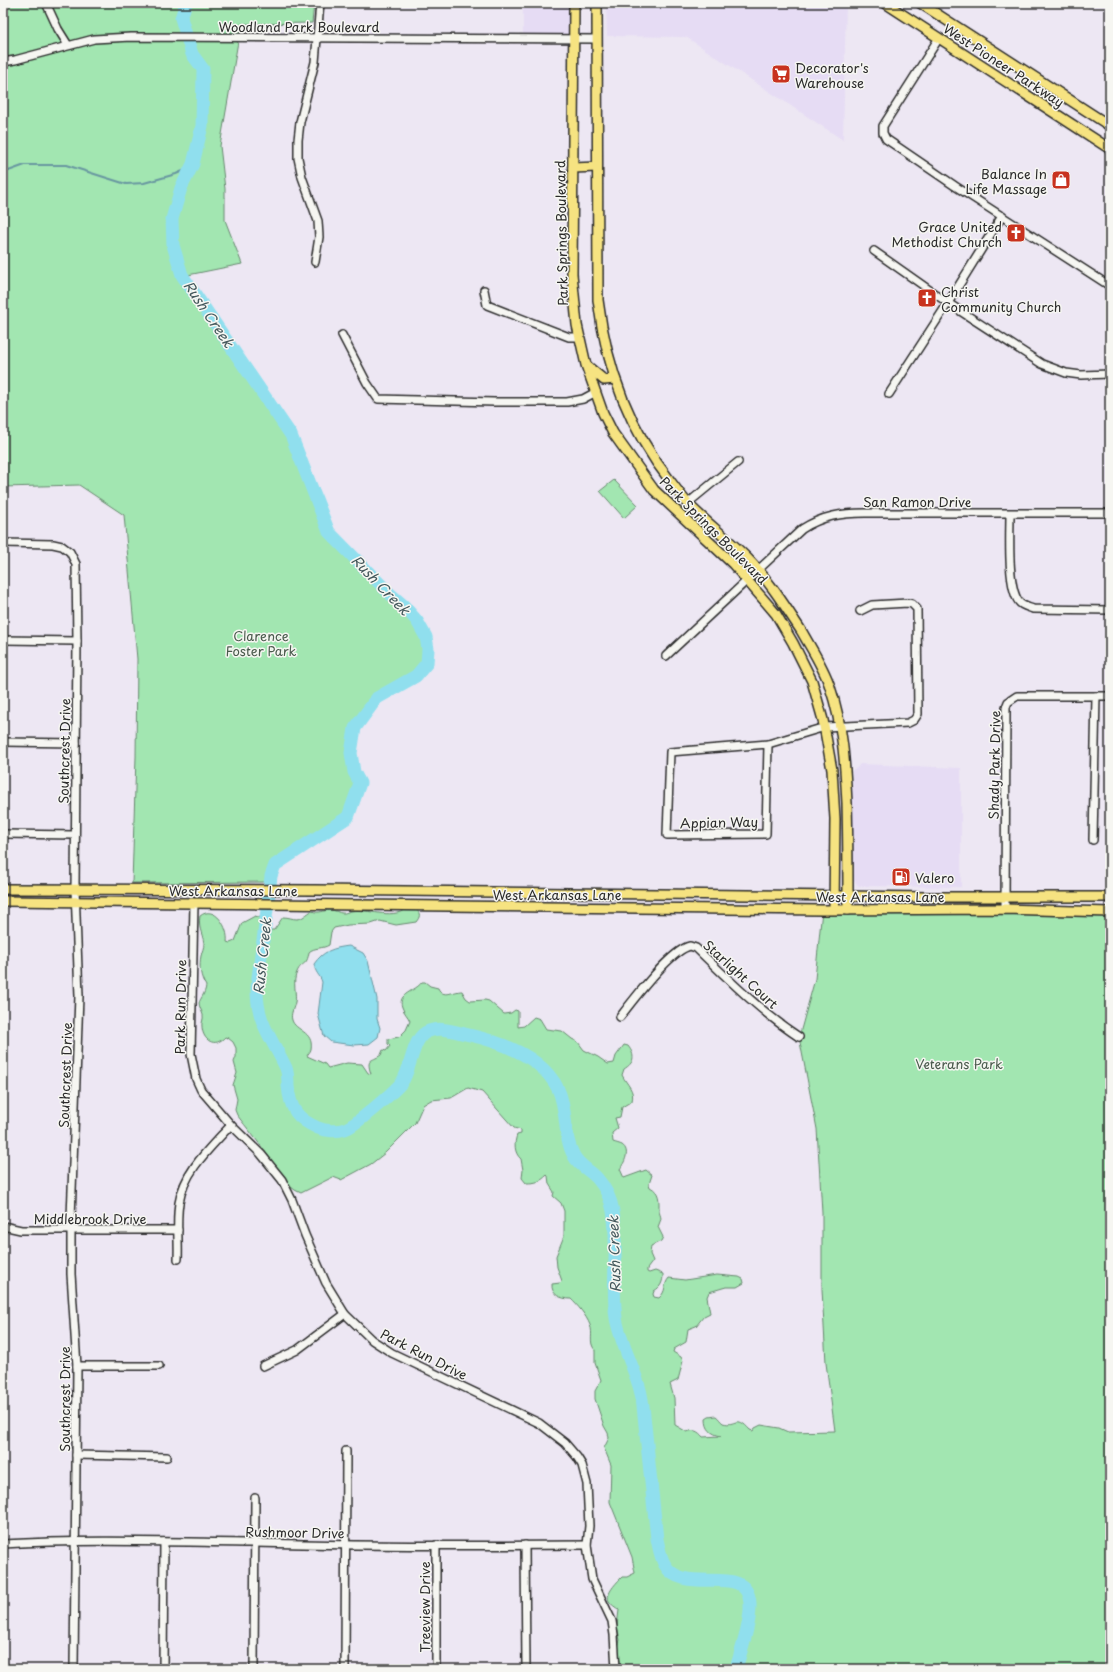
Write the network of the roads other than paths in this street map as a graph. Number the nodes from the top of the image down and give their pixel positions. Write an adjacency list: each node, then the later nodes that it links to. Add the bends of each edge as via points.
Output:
1 (46, 3): 11 (street)
2 (320, 3): 7 (street)
3 (574, 3): 9 (main road, Park Springs Boulevard)
4 (597, 3): 10 (main road, Park Springs Boulevard)
5 (885, 3): 8 (main road, West Pioneer Parkway)
6 (920, 3): 13 (main road, West Pioneer Parkway)
7 (318, 38): 9 (street, Woodland Park Boulevard); 11 (street, Woodland Park Boulevard, via 156,37 94,39); 19 (street, via 298,140 302,177 318,221 319,237)
8 (939, 38): 14 (main road, West Pioneer Parkway); 17 (street, via 883,126 886,139)
9 (573, 39): 10 (street, Woodland Park Boulevard); 16 (main road, Park Springs Boulevard)
10 (597, 39): 15 (main road, Park Springs Boulevard)
11 (68, 45): 12 (street, Woodland Park Boulevard)
12 (3, 62)
13 (1110, 126)
14 (1110, 149)
15 (597, 167): 16 (main road); 27 (main road, Park Springs Boulevard, via 598,300 601,324)
16 (573, 168): 24 (main road, Park Springs Boulevard, via 572,282)
17 (1002, 216): 20 (street); 22 (street)
18 (874, 250): 22 (street)
19 (315, 262)
20 (1110, 286)
21 (484, 290): 24 (street, via 487,306 569,337)
22 (948, 303): 26 (street, via 1042,364 1066,373); 29 (street)
23 (342, 335): 28 (street, via 378,399 567,402 583,399)
24 (579, 337): 25 (main road, Park Springs Boulevard)
25 (586, 365): 27 (main road, via 604,380); 28 (main road, Park Springs Boulevard)
26 (1110, 374)
27 (615, 379): 31 (main road, Park Springs Boulevard, via 633,424 646,447)
28 (596, 392): 36 (main road, Park Springs Boulevard, via 603,413 614,433 654,490)
29 (889, 394)
30 (738, 462): 31 (street)
31 (688, 503): 35 (main road, Park Springs Boulevard)
32 (1110, 513): 33 (street, San Ramon Drive)
33 (1010, 514): 35 (street, San Ramon Drive, via 832,515 802,529); 37 (street, via 1011,581 1018,602 1033,609)
34 (3, 543): 40 (street, Southcrest Drive, via 53,544 62,546 70,552 76,564)
35 (757, 570): 36 (street, San Ramon Drive); 44 (main road, Park Springs Boulevard, via 778,593 822,669 830,687)
36 (747, 580): 41 (street, San Ramon Drive); 45 (main road, Park Springs Boulevard, via 776,614 793,643 812,681)
37 (1110, 610)
38 (860, 611): 44 (street, Appian Way, via 872,605 908,603 917,609 919,710 914,720 908,723)
39 (3, 640): 40 (street)
40 (77, 642): 47 (street, Southcrest Drive)
41 (666, 656)
42 (1096, 696): 43 (street, Shady Park Drive); 51 (street); 56 (street, Shady Park Drive, via 1017,696 1008,702)
43 (1110, 696)
44 (840, 726): 45 (street, Appian Way); 55 (main road, Park Springs Boulevard, via 846,764)
45 (825, 727): 48 (street, Appian Way); 54 (main road, Park Springs Boulevard, via 832,770)
46 (3, 742): 47 (street)
47 (76, 743): 50 (street, Southcrest Drive)
48 (768, 744): 48 (street, Appian Way, via 766,834 667,835 670,752)
49 (3, 834): 50 (street)
50 (75, 835): 53 (street, Southcrest Drive)
51 (1093, 840)
52 (3, 888): 53 (main road, West Arkansas Lane)
53 (76, 889): 54 (main road, West Arkansas Lane); 59 (street, Southcrest Drive)
54 (835, 895): 55 (main road, West Arkansas Lane); 61 (main road, Park Springs Boulevard)
55 (848, 895): 56 (main road, West Arkansas Lane); 63 (main road, Park Springs Boulevard)
56 (1006, 897): 57 (main road, West Arkansas Lane); 62 (street, Shady Park Drive)
57 (1110, 897)
58 (3, 901): 59 (main road, West Arkansas Lane)
59 (76, 902): 60 (main road, West Arkansas Lane); 69 (street, Southcrest Drive, via 79,996)
60 (194, 903): 61 (main road, West Arkansas Lane); 67 (street, Park Run Drive, via 192,1064 201,1090)
61 (834, 909): 63 (main road, West Arkansas Lane)
62 (1005, 909): 63 (main road, West Arkansas Lane); 64 (main road, West Arkansas Lane)
63 (848, 910)
64 (1110, 912)
65 (620, 1016): 66 (street, Starlight Court, via 650,980 681,950 690,946 696,948 779,1024)
66 (799, 1037)
67 (231, 1125): 70 (street, via 202,1156 187,1178 179,1203); 72 (street, Park Run Drive, via 261,1154 282,1180 326,1283)
68 (3, 1226): 69 (street, Middlebrook Drive, via 21,1230)
69 (71, 1230): 70 (street, Middlebrook Drive); 73 (street, Southcrest Drive)
70 (178, 1230): 71 (street)
71 (178, 1259)
72 (345, 1314): 75 (street, via 297,1350); 87 (street, Park Run Drive, via 372,1340 392,1353 539,1423 565,1443 582,1465 587,1484)
73 (77, 1366): 74 (street); 77 (street, Southcrest Drive)
74 (159, 1366)
75 (263, 1366)
76 (346, 1451): 84 (street)
77 (76, 1456): 78 (street); 80 (street, Southcrest Drive)
78 (167, 1457)
79 (255, 1498): 83 (street)
80 (75, 1542): 81 (street, Rushmoor Drive); 82 (street, Rushmoor Drive); 88 (street, Southcrest Drive)
81 (164, 1542): 83 (street, Rushmoor Drive); 89 (street)
82 (3, 1544)
83 (254, 1544): 84 (street, Rushmoor Drive); 90 (street)
84 (346, 1545): 85 (street, Rushmoor Drive); 91 (street)
85 (436, 1545): 86 (street, Rushmoor Drive); 92 (street, Treeview Drive)
86 (525, 1545): 87 (street, Rushmoor Drive); 93 (street)
87 (587, 1545): 94 (street, Park Run Drive, via 592,1579 612,1621)
88 (74, 1669)
89 (163, 1669)
90 (254, 1669)
91 (345, 1669)
92 (436, 1669)
93 (526, 1669)
94 (616, 1669)

